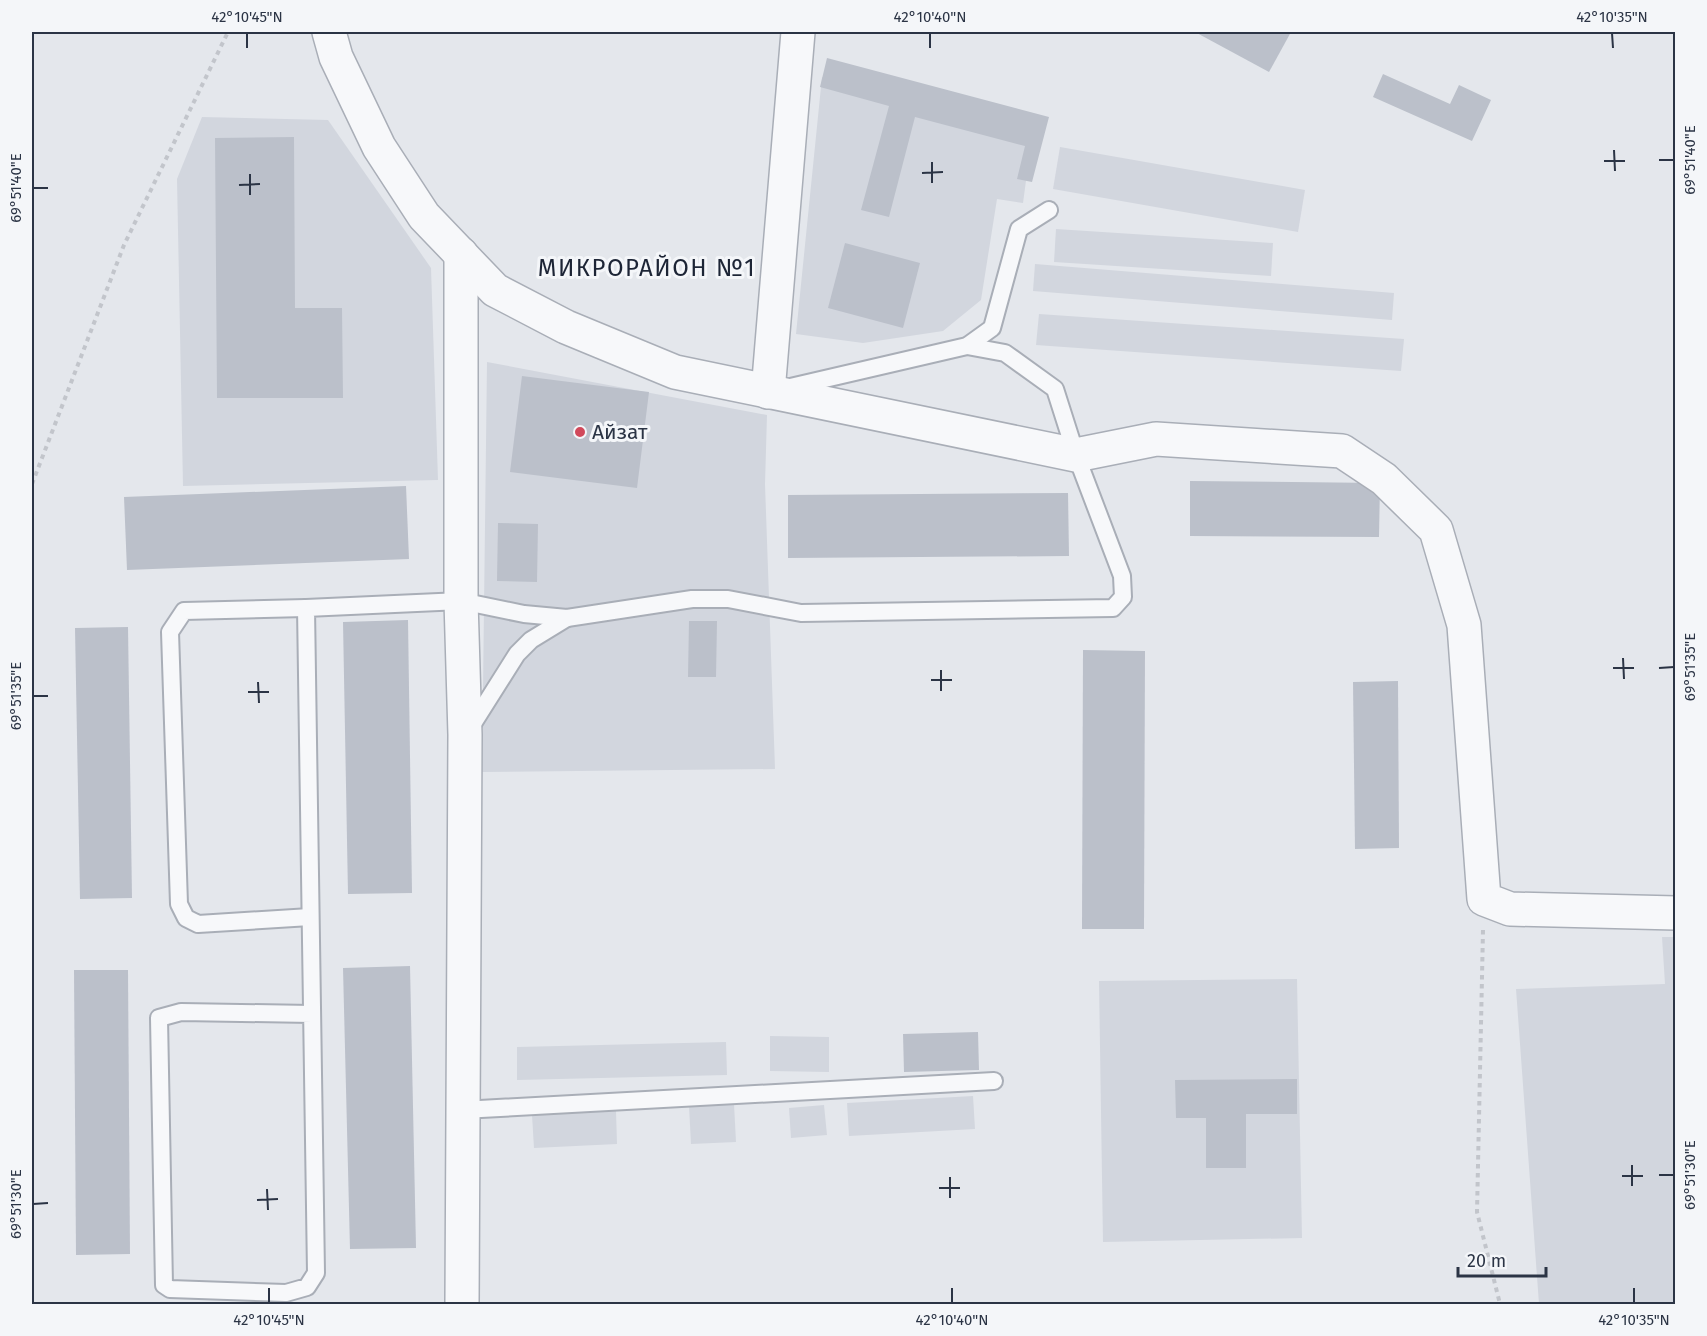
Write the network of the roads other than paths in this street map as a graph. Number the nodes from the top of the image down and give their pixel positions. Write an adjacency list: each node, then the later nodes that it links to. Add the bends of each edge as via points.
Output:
1 (328, 32): 4 (street, via 379,147 424,216)
2 (798, 32): 6 (street)
3 (1049, 210): 5 (lane, via 1018,229 992,328)
4 (461, 254): 6 (street, via 495,290 566,327 675,372); 8 (street)
5 (967, 346): 6 (lane); 7 (lane, via 1005,353 1055,389)
6 (768, 392): 7 (street)
7 (1076, 455): 10 (lane, via 1122,576 1123,597 1113,608 801,613 728,599 692,599); 12 (street, via 1156,439 1342,451 1384,479 1436,530 1464,625 1484,899 1510,909)
8 (461, 601): 9 (lane); 10 (lane); 11 (street)
9 (306, 608): 13 (lane); 13 (lane, via 184,611 170,632 179,904 186,918 198,924)
10 (567, 618): 11 (lane, via 531,640 517,654)
11 (465, 735): 16 (street)
12 (1676, 913)
13 (310, 917): 14 (lane)
14 (312, 1014): 14 (lane, via 316,1273 307,1287 286,1293 170,1289 164,1285 159,1018 181,1012)
15 (994, 1081): 16 (lane)
16 (462, 1110): 17 (street)
17 (462, 1305)

